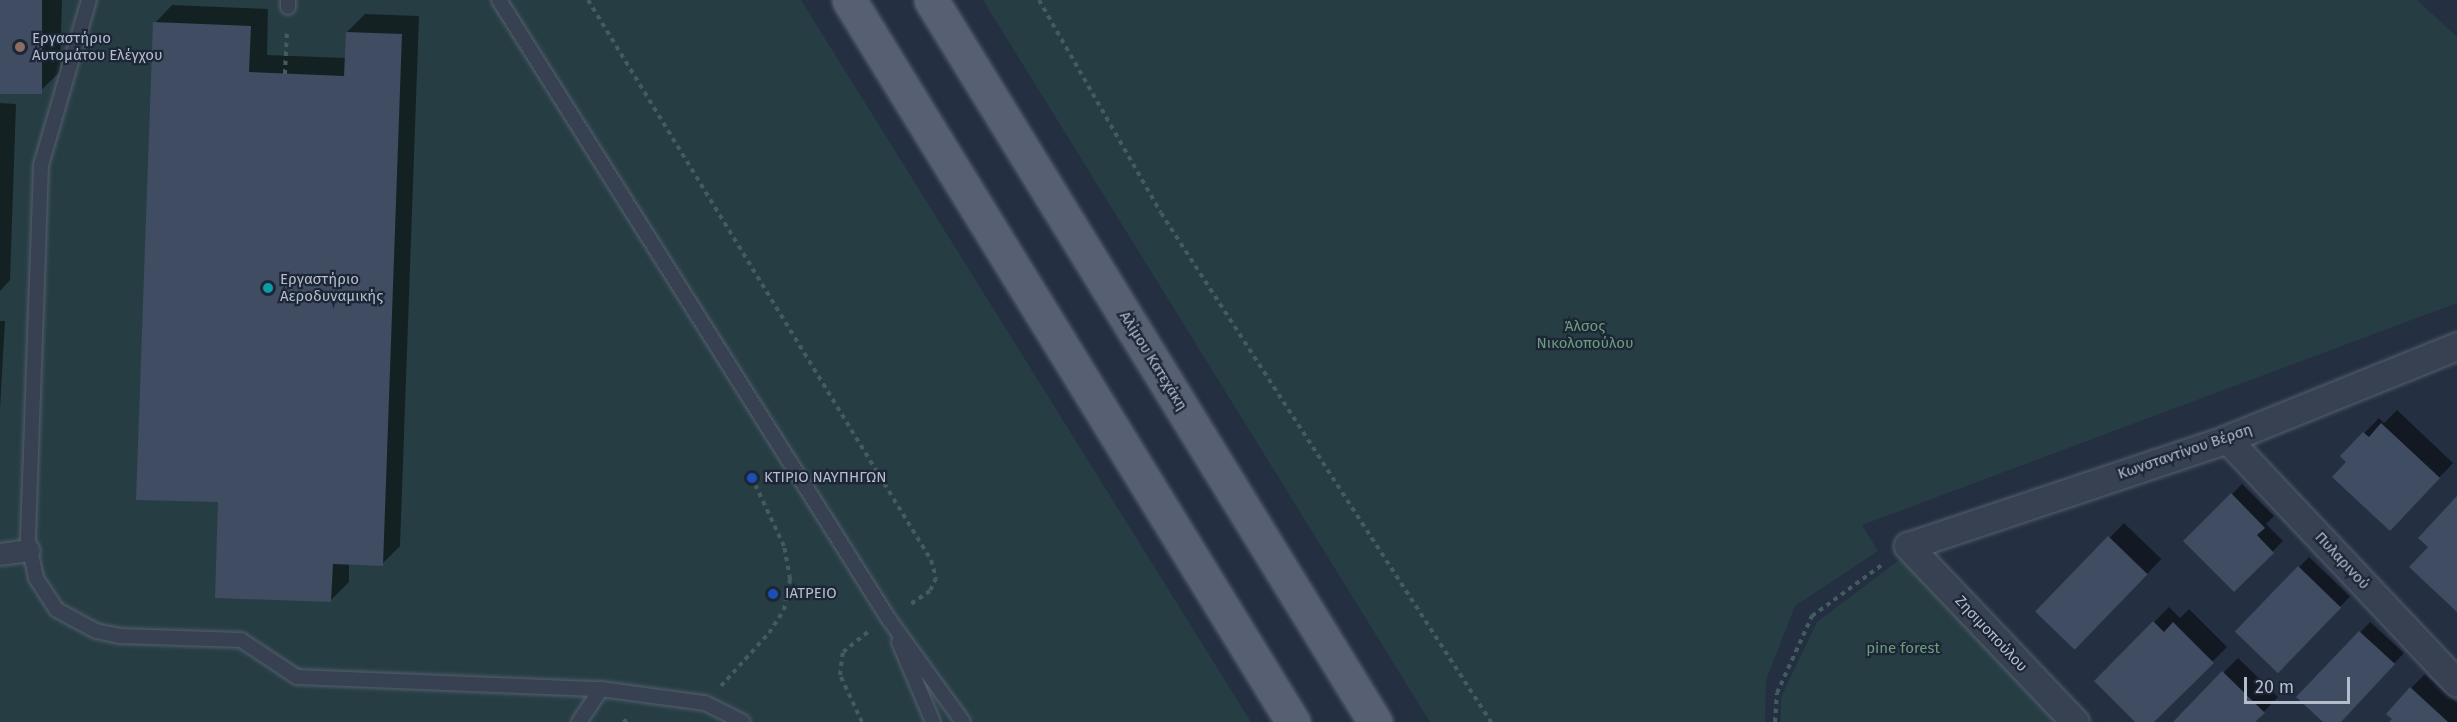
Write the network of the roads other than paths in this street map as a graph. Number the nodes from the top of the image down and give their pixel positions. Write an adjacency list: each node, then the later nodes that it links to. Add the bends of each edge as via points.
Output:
1 (89, 0): 8 (lane, via 41,165)
2 (499, 0): 10 (lane)
3 (849, 0): 17 (main road)
4 (931, 0): 18 (main road, Αλίμου Κατεχάκη)
5 (2457, 346): 6 (street, Κωνσταντίνου Βέρση)
6 (2227, 439): 7 (street, Κωνσταντίνου Βέρση); 11 (street, Πυλαρινού)
7 (1908, 546): 19 (street, Ζησιμοπούλου)
8 (29, 550): 9 (street); 12 (lane, via 44,595 57,610 96,631 120,636 241,640 297,677)
9 (0, 554)
10 (888, 618): 15 (lane); 16 (lane)
11 (2457, 682)
12 (601, 688): 13 (lane); 14 (lane, via 705,703)
13 (579, 722)
14 (743, 722)
15 (933, 722)
16 (963, 722)
17 (1293, 722)
18 (1376, 722)
19 (2075, 722)

